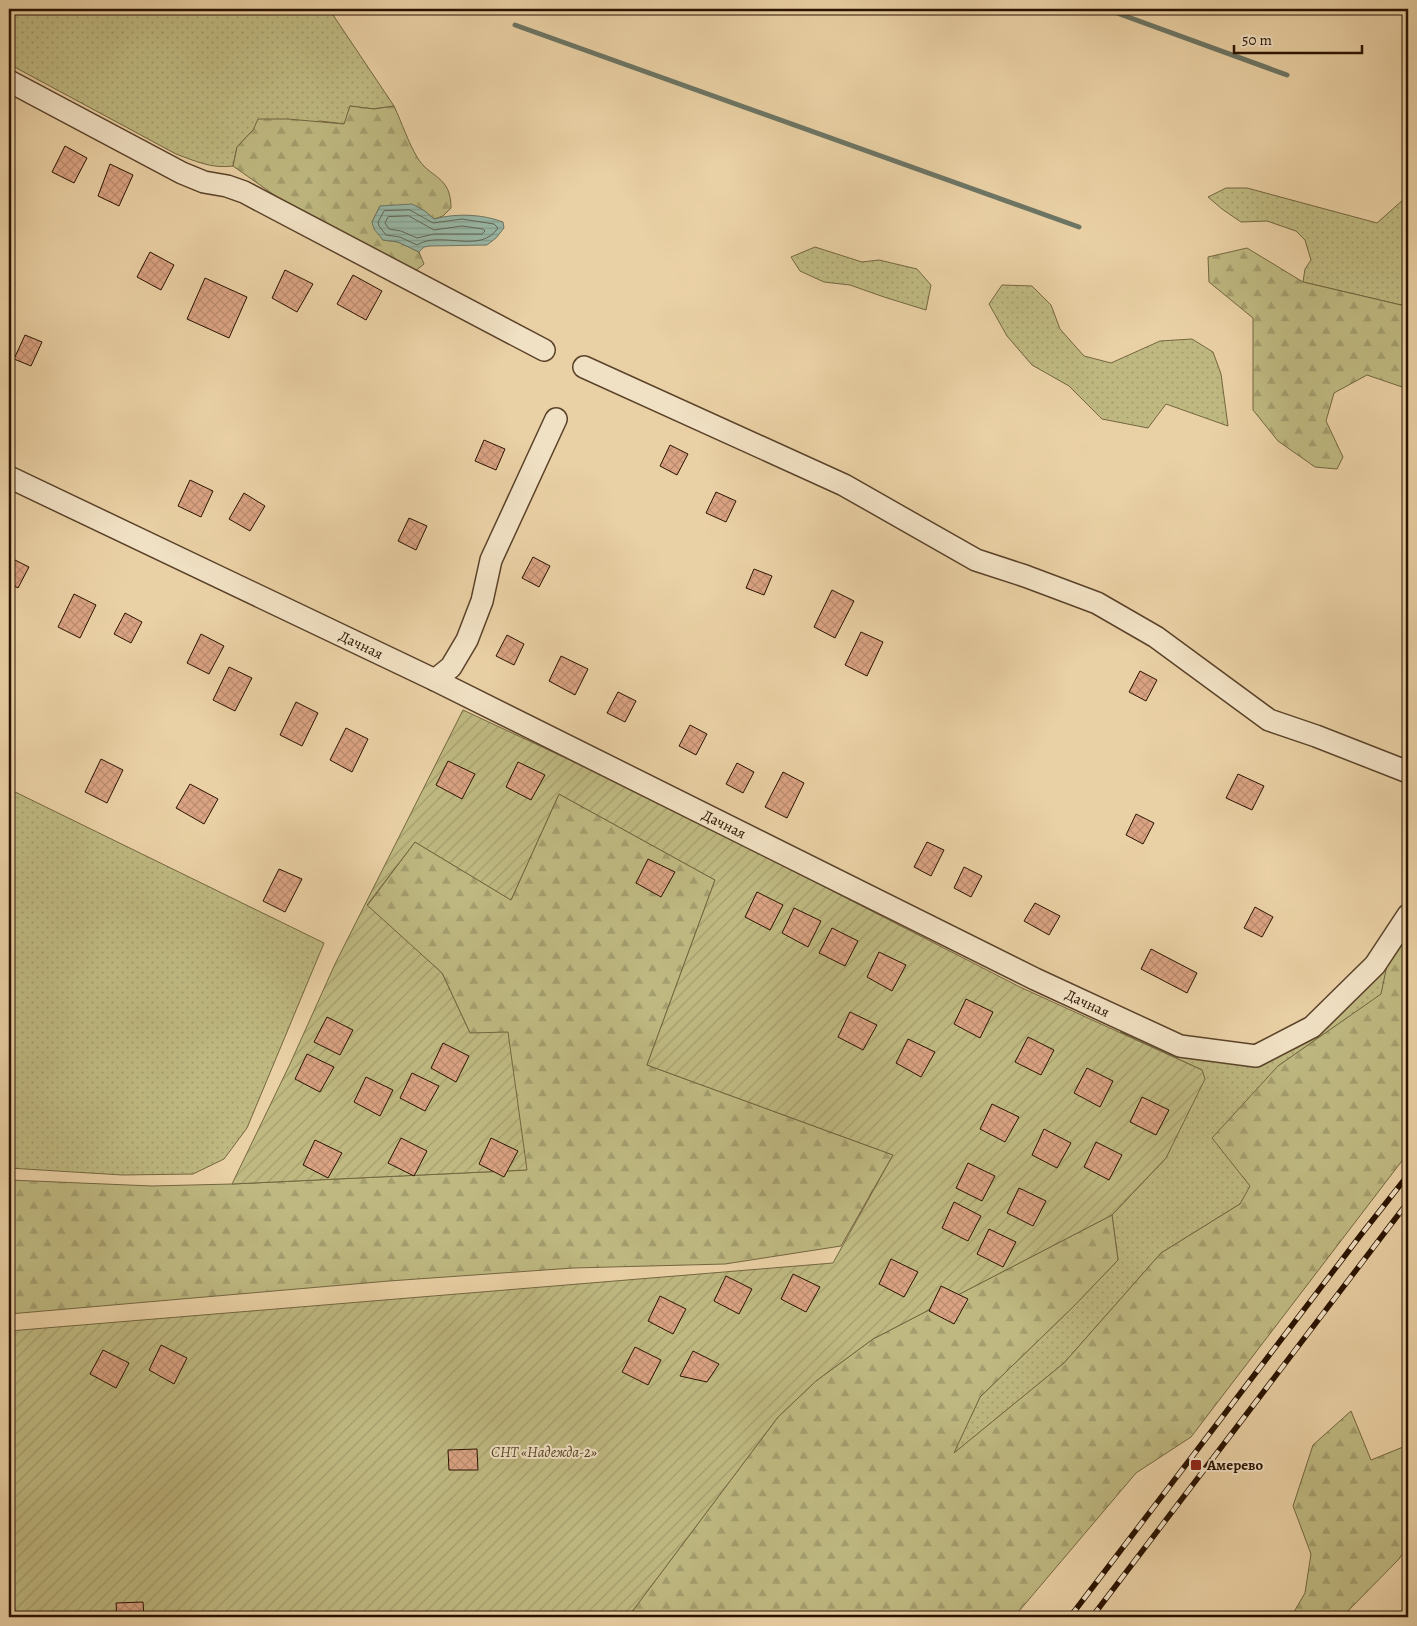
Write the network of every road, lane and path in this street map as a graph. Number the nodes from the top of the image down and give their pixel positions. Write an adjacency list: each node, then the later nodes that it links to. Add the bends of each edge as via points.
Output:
1 (9, 81): 2 (street, via 182,173 244,192)
2 (544, 350)
3 (584, 367): 8 (street, via 844,485 976,560 1097,603 1156,638 1269,720)
4 (556, 419): 6 (street, via 491,560 482,601 467,640 451,667)
5 (9, 477): 6 (street, Дачная)
6 (435, 680): 12 (street, Дачная)
7 (454, 689): 12 (street, via 599,752)
8 (1408, 772)
9 (1408, 915): 11 (street)
10 (1408, 922): 11 (street)
11 (1374, 966): 12 (street, via 1312,1027 1256,1056 1180,1046)
12 (1035, 979)

